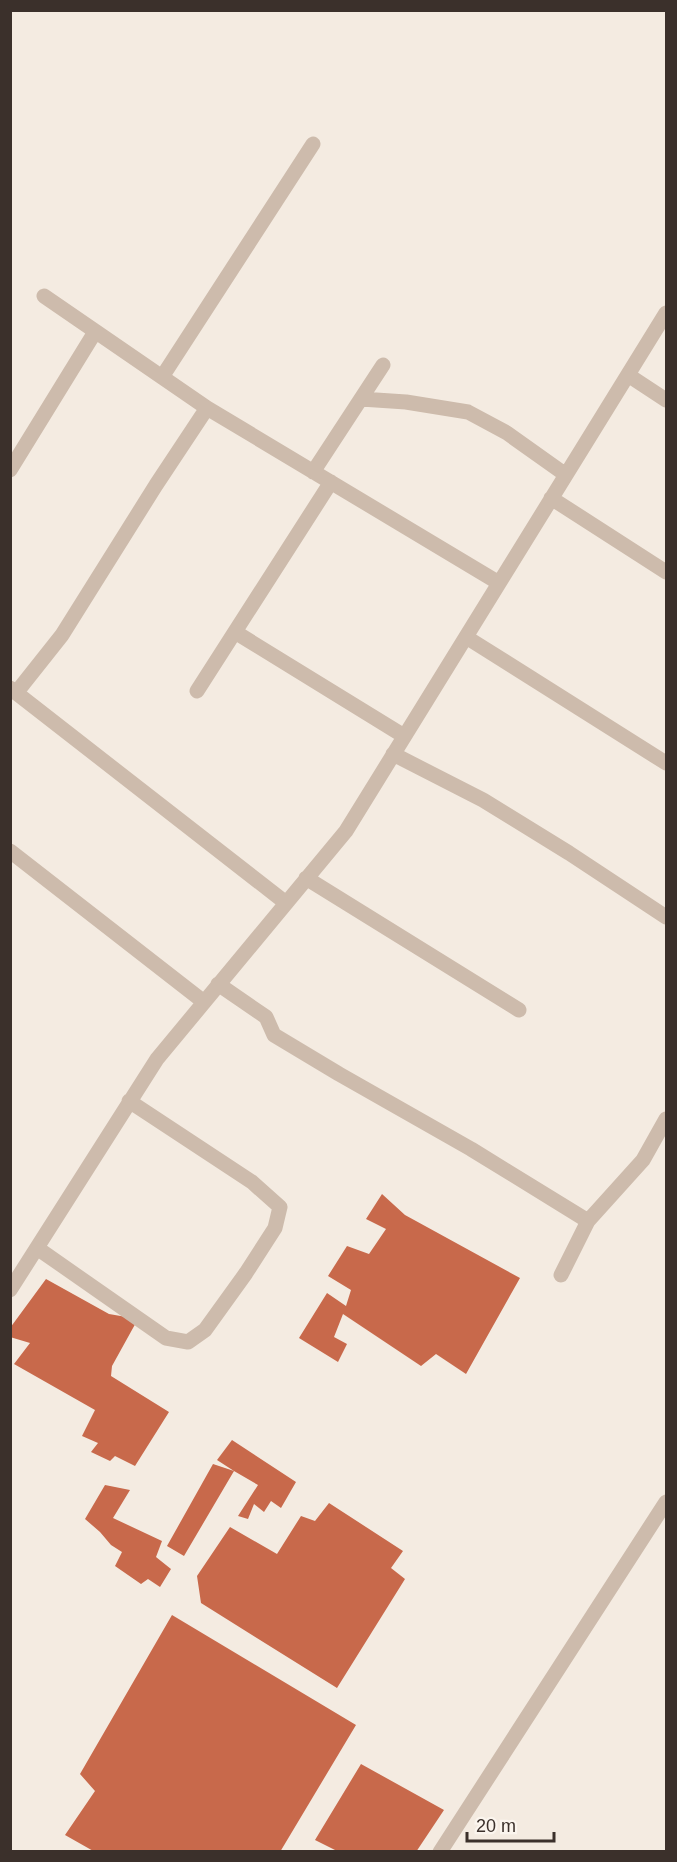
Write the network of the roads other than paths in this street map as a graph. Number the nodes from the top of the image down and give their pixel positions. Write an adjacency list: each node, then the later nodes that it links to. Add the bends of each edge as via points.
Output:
1 (314, 144): 7 (street)
2 (44, 296): 4 (street)
3 (666, 313): 6 (street)
4 (95, 332): 7 (street); 11 (street)
5 (383, 365): 8 (street)
6 (628, 375): 9 (street); 13 (street)
7 (162, 377): 10 (street)
8 (361, 399): 12 (street); 13 (street, via 468,412 507,433)
9 (666, 400)
10 (207, 408): 12 (street); 20 (street, via 62,635)
11 (10, 470)
12 (313, 472): 14 (street)
13 (566, 475): 15 (street)
14 (331, 482): 17 (street); 18 (street)
15 (551, 498): 16 (street); 17 (street)
16 (666, 572)
17 (499, 583): 19 (street)
18 (235, 632): 21 (street); 22 (street)
19 (466, 637): 22 (street); 24 (street)
20 (13, 691): 27 (street)
21 (197, 691)
22 (404, 736): 23 (street)
23 (393, 754): 26 (street, via 346,831); 28 (street, via 483,800)
24 (666, 763)
25 (10, 851): 30 (street)
26 (306, 878): 27 (street); 31 (street)
27 (286, 903): 29 (street)
28 (666, 917)
29 (218, 984): 30 (street); 34 (street, via 266,1017 274,1035)
30 (204, 1002): 32 (street, via 157,1059)
31 (519, 1010)
32 (129, 1101): 35 (street); 35 (street, via 252,1182 280,1207 275,1228 205,1330 188,1342 166,1338)
33 (666, 1119): 34 (street, via 643,1160)
34 (588, 1221): 36 (street)
35 (37, 1248): 37 (street)
36 (561, 1275)
37 (10, 1290)
38 (666, 1502): 39 (street)
39 (440, 1851)

